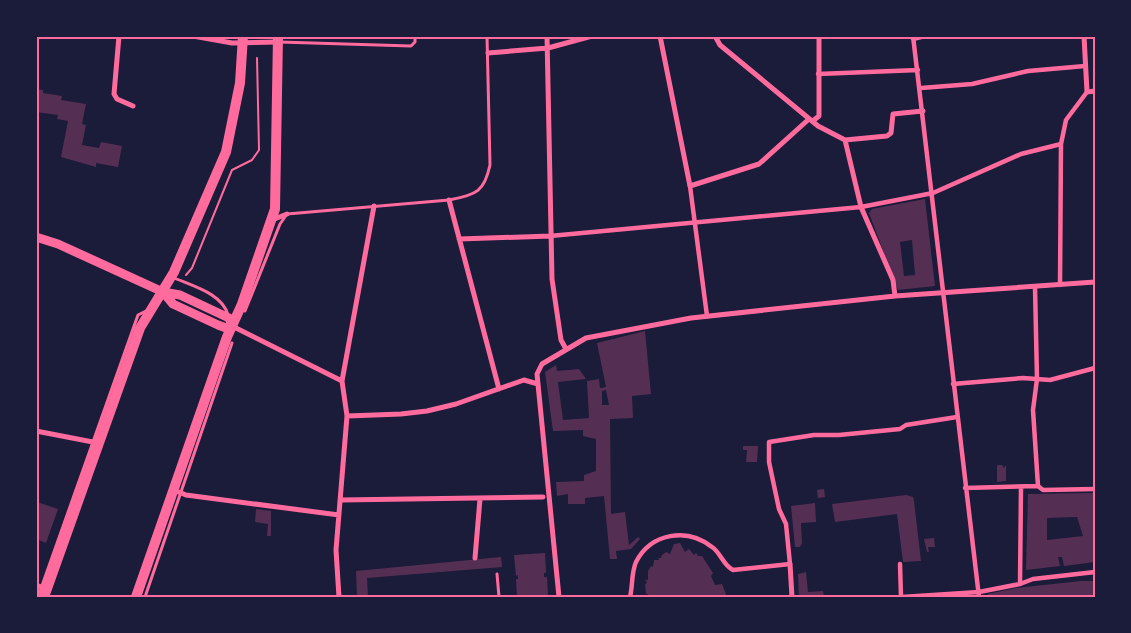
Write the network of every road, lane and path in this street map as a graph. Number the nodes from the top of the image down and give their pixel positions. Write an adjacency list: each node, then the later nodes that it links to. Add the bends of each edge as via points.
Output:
1 (119, 36): 26 (street, via 114,94 117,99)
2 (193, 36): 15 (street)
3 (415, 36): 14 (lane, via 411,46)
4 (487, 36): 17 (lane)
5 (547, 36): 16 (street)
6 (592, 36): 16 (street)
7 (660, 36): 31 (street)
8 (715, 36): 28 (street, via 720,44)
9 (819, 36): 22 (street)
10 (925, 36): 12 (street)
11 (1084, 36): 20 (street)
12 (913, 38): 21 (street)
13 (243, 39): 14 (street); 15 (street); 18 (main road)
14 (278, 39): 37 (main road, via 276,196)
15 (232, 43): 18 (street)
16 (548, 48): 17 (street); 39 (street)
17 (488, 53): 33 (lane, via 488,178 478,191)
18 (242, 56): 43 (main road, via 226,152)
19 (257, 58): 42 (path, via 259,150 252,160 232,170 192,268)
20 (1085, 66): 23 (street, via 1028,71 972,84); 25 (street)
21 (918, 70): 22 (street); 23 (street)
22 (818, 74): 28 (street, via 819,116)
23 (921, 88): 27 (street)
24 (1095, 91): 25 (street)
25 (1087, 92): 30 (street, via 1066,120)
26 (133, 106)
27 (922, 111): 29 (street, via 893,114 891,133 887,136); 32 (street)
28 (812, 120): 29 (street); 31 (street, via 759,164)
29 (846, 140): 35 (street)
30 (1061, 144): 32 (street, via 1021,154); 45 (street)
31 (690, 186): 38 (street)
32 (933, 193): 35 (street); 48 (street)
33 (449, 200): 34 (lane); 41 (street)
34 (374, 206): 36 (lane); 57 (street)
35 (861, 206): 38 (street); 49 (street, via 893,280)
36 (288, 214): 37 (street); 50 (lane, via 280,224)
37 (272, 221): 52 (main road)
38 (694, 224): 39 (street); 51 (street)
39 (550, 236): 41 (street); 54 (street, via 552,279 561,340)
40 (36, 237): 47 (main road)
41 (459, 239): 60 (street)
42 (186, 274)
43 (172, 277): 47 (main road); 52 (lane, via 220,299 226,306)
44 (1095, 282): 45 (street)
45 (1060, 285): 46 (street)
46 (1035, 287): 48 (street); 56 (street)
47 (163, 292): 52 (main road, via 173,304 218,325 226,328); 64 (main road, via 140,328)
48 (944, 292): 49 (street); 59 (street)
49 (895, 296): 51 (street)
50 (245, 311)
51 (708, 316): 54 (street, via 586,338)
52 (230, 322): 57 (street); 69 (main road)
53 (232, 344): 69 (lane)
54 (566, 349): 58 (street, via 542,364 537,374)
55 (1095, 368): 56 (street, via 1050,380)
56 (1037, 379): 59 (street); 65 (street, via 1033,410)
57 (342, 381): 61 (street)
58 (538, 384): 60 (street, via 524,380); 87 (street)
59 (953, 384): 62 (street)
60 (499, 389): 61 (street, via 427,411)
61 (347, 416): 72 (street)
62 (957, 416): 67 (street); 75 (street, via 906,425 900,429 839,436 814,435 769,442 769,462 779,509 786,524)
63 (36, 431): 64 (street)
64 (96, 442): 80 (main road)
65 (1038, 486): 66 (street); 68 (street, via 1043,490)
66 (1021, 487): 67 (street); 79 (street)
67 (966, 488): 81 (street)
68 (1095, 489)
69 (177, 492): 73 (street); 83 (main road); 84 (lane)
70 (544, 497): 71 (street)
71 (480, 498): 72 (street); 74 (street)
72 (340, 500): 73 (street)
73 (339, 515): 85 (street, via 336,550)
74 (476, 558)
75 (790, 564): 88 (street, via 733,570 713,547 699,539 667,536 656,541 640,557 633,571); 89 (street)
76 (900, 564): 90 (street)
77 (1095, 572): 79 (street, via 1033,579)
78 (497, 574): 86 (lane)
79 (1020, 584): 81 (street)
80 (42, 589): 82 (lane)
81 (979, 594): 90 (street)
82 (38, 597)
83 (136, 597)
84 (146, 597)
85 (339, 597)
86 (499, 597)
87 (559, 597)
88 (630, 597)
89 (792, 597)
90 (902, 597)

